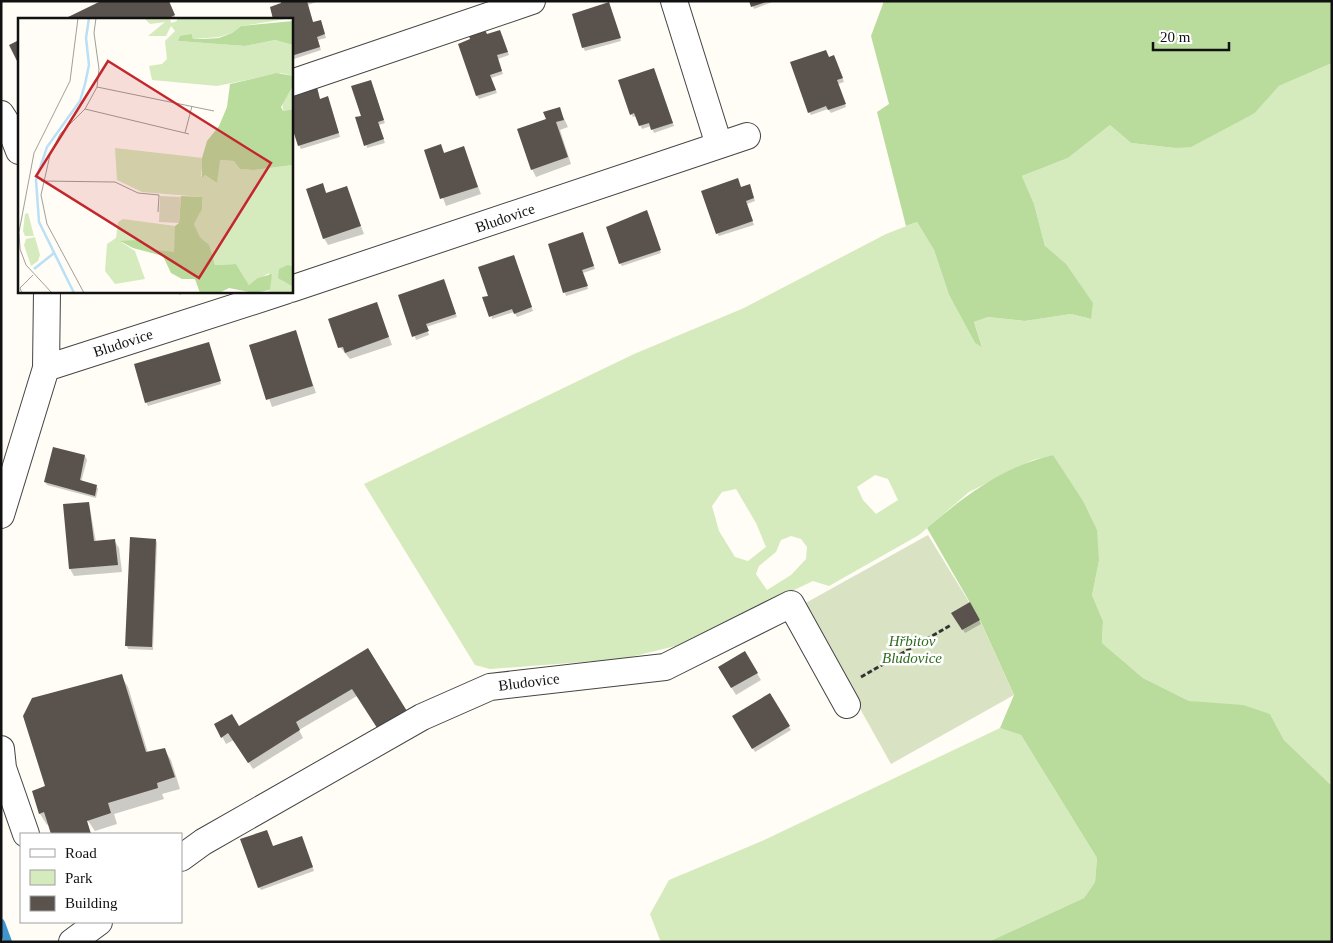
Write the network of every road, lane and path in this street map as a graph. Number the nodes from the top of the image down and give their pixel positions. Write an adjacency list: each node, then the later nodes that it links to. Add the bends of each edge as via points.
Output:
1 (532, 1): 3 (street)
2 (674, 1): 6 (street)
3 (292, 83)
4 (1, 114): 7 (street)
5 (748, 136): 6 (street, Bludovice)
6 (719, 144): 8 (street, Bludovice)
7 (18, 148)
8 (292, 289)
9 (47, 292): 11 (street)
10 (282, 292): 11 (street, Bludovice)
11 (46, 368): 12 (street)
12 (1, 515)
13 (951, 625): 14 (path)
14 (843, 697): 17 (street, Bludovice, via 791,604 665,666 490,687 422,717 203,842)
15 (1, 749): 16 (street, via 3,768)
16 (26, 833)
17 (182, 857)
18 (62, 923): 20 (street)
19 (98, 923): 20 (street)
20 (71, 942)

